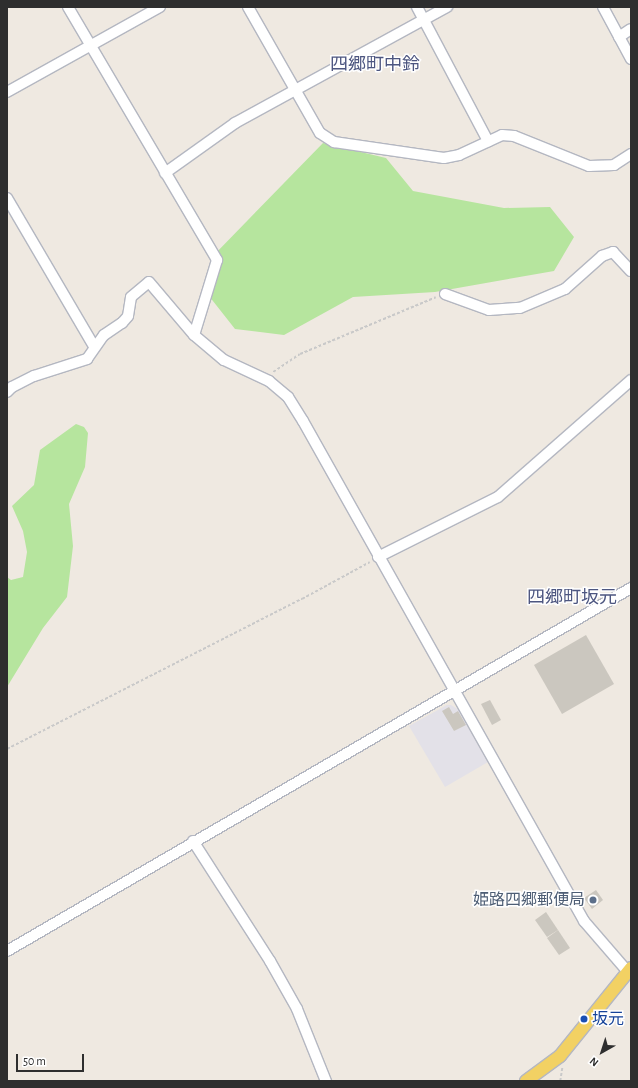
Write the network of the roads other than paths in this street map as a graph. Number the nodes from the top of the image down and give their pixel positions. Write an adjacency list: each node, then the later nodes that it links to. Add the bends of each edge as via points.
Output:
1 (68, 7): 10 (street)
2 (160, 7): 10 (street)
3 (248, 7): 12 (street)
4 (417, 7): 7 (street)
5 (447, 7): 7 (street)
6 (604, 7): 9 (street)
7 (425, 19): 12 (street); 14 (street)
8 (631, 29): 9 (street)
9 (619, 37): 11 (street)
10 (91, 46): 13 (street); 16 (street)
11 (631, 59)
12 (295, 90): 14 (street, via 320,133 334,142 444,158 459,155); 16 (street, via 208,140)
13 (7, 92)
14 (488, 141): 15 (street, via 502,135 514,136 589,166 614,165)
15 (631, 154)
16 (165, 173): 20 (street, via 217,260)
17 (7, 198): 21 (street)
18 (631, 271): 19 (street, via 613,252 602,256 565,289 520,308 489,310)
19 (446, 294)
20 (194, 335): 21 (street, via 149,282 131,297 128,316 122,323 104,335); 24 (street, via 224,360 263,378 288,397 304,421)
21 (94, 346): 23 (street, via 87,360 34,376)
22 (631, 380): 24 (street, via 498,497)
23 (7, 392)
24 (378, 557): 26 (street)
25 (631, 588): 26 (street)
26 (455, 691): 27 (street); 29 (street, via 584,921)
27 (193, 841): 28 (street); 30 (street, via 270,961 297,1010)
28 (7, 951)
29 (629, 970): 31 (main road, via 560,1056)
30 (326, 1081)
31 (526, 1081)

